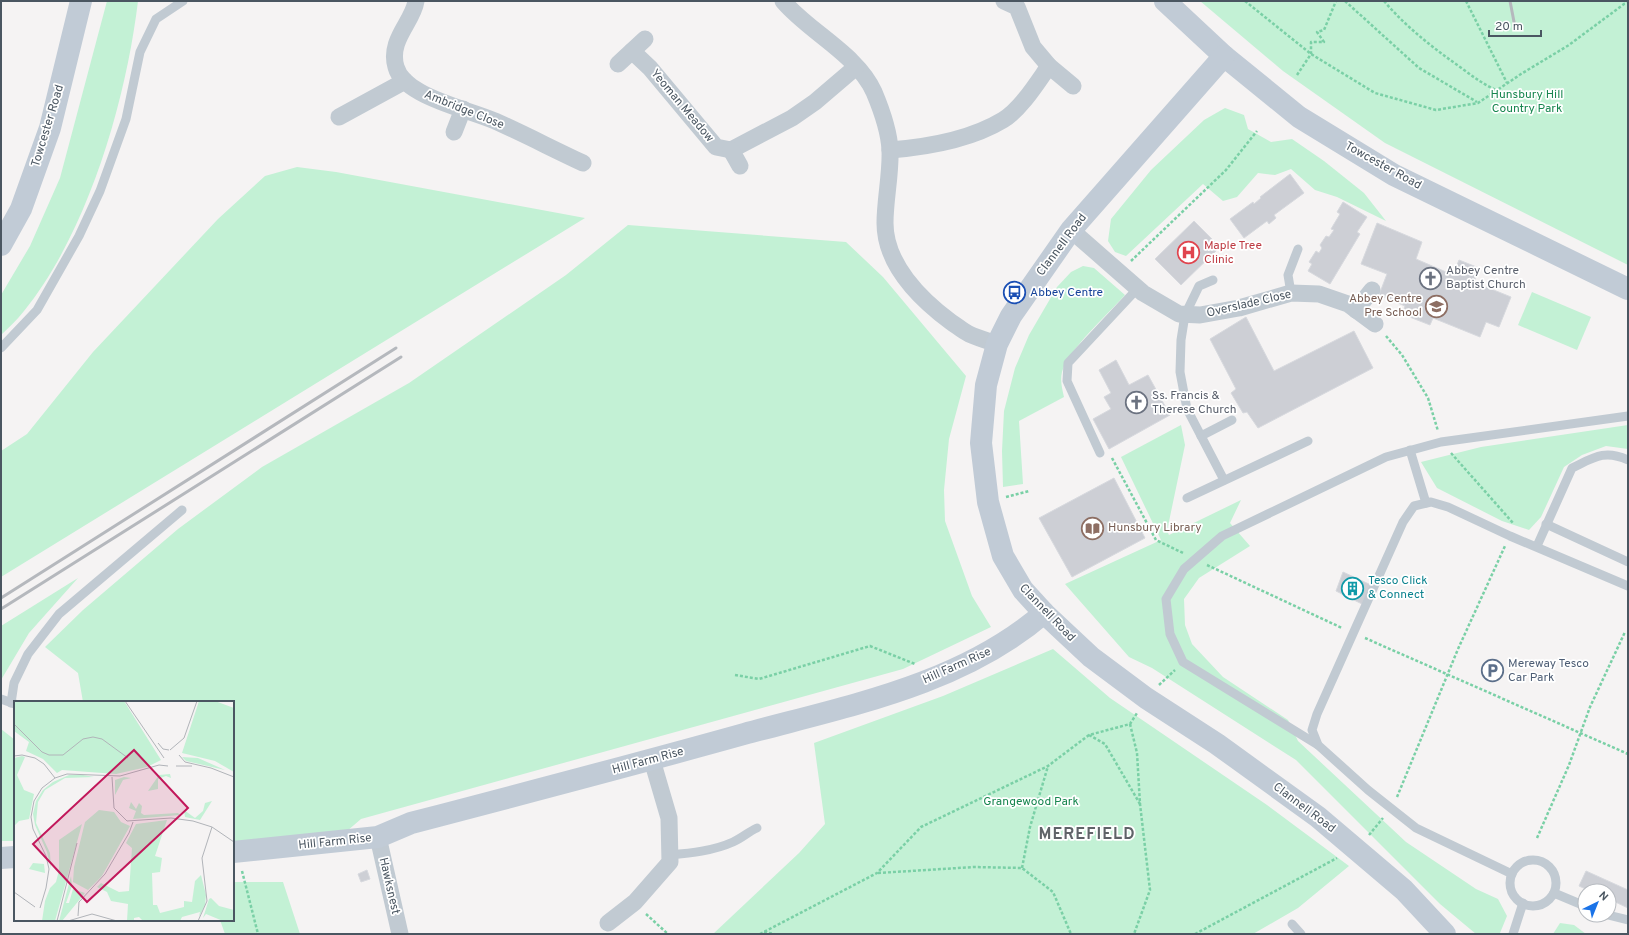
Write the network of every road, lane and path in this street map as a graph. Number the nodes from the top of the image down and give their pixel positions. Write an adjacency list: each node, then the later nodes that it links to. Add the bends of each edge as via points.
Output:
1 (81, 1): 35 (street, Towcester Road, via 50,128 21,209)
2 (183, 1): 47 (lane, via 156,19 140,52 126,119 100,191 79,236 37,310)
3 (416, 1): 21 (street, Ambridge Close, via 400,32 396,51 396,67)
4 (783, 1): 19 (street, via 795,16 830,42)
5 (1165, 1): 16 (street, Towcester Road)
6 (1245, 1): 15 (path)
7 (1336, 1): 15 (path, via 1324,30 1317,32 1324,42 1311,42)
8 (1345, 1): 25 (path, via 1419,68)
9 (1384, 1): 24 (path, via 1402,22 1431,46 1484,85)
10 (1466, 1): 22 (path)
11 (1014, 3): 18 (street, via 1033,48)
12 (1628, 3): 22 (path, via 1569,45)
13 (645, 39): 14 (street)
14 (632, 51): 17 (street); 30 (street, Yeoman Meadow, via 650,68 716,147)
15 (1311, 54): 20 (path); 25 (path, via 1375,93 1436,110)
16 (1224, 56): 34 (street, Clannell Road); 40 (street, Towcester Road, via 1299,117 1394,175)
17 (618, 64)
18 (1049, 66): 23 (street); 31 (street, via 1026,98 1004,120 977,132 924,147)
19 (856, 67): 30 (street, via 792,118); 31 (street, via 873,90 886,124)
20 (1297, 75)
21 (405, 81): 26 (street, Ambridge Close, via 421,93); 27 (street)
22 (1507, 83): 24 (path)
23 (1073, 86)
24 (1496, 90): 25 (path)
25 (1478, 103)
26 (463, 109): 29 (street); 32 (street, Ambridge Close)
27 (339, 117)
28 (1257, 131): 37 (path, via 1226,170)
29 (454, 132)
30 (731, 150): 33 (street)
31 (890, 150): 46 (street, via 885,224 891,254 909,283 937,312 968,334)
32 (583, 163)
33 (740, 166)
34 (1071, 230): 37 (street, Overslade Close); 46 (street, Clannell Road, via 1011,316)
35 (1, 245)
36 (1298, 249): 42 (lane, via 1288,275)
37 (1120, 272): 39 (street, Overslade Close)
38 (1213, 280): 44 (lane, via 1199,286)
39 (1138, 288): 44 (street, Overslade Close, via 1179,314); 54 (lane, via 1068,363 1067,382)
40 (1628, 289)
41 (1372, 290): 43 (street)
42 (1291, 293): 43 (street, Overslade Close, via 1319,294 1348,304); 44 (street, Overslade Close, via 1239,308 1200,315)
43 (1356, 310): 45 (street, Overslade Close)
44 (1185, 314): 50 (lane, via 1180,372 1188,409)
45 (1375, 324): 52 (path, via 1402,355 1428,398)
46 (997, 344): 65 (street, Clannell Road, via 986,385 981,444 988,502 1003,556 1022,590)
47 (1, 348)
48 (1628, 416): 52 (lane)
49 (1232, 420): 50 (lane)
50 (1201, 436): 56 (lane)
51 (1308, 440): 56 (lane)
52 (1441, 442): 53 (lane); 61 (path, via 1513,522)
53 (1410, 450): 58 (lane); 68 (lane, via 1386,457 1222,536 1184,569 1166,599 1170,634)
54 (1100, 453)
55 (1628, 460): 60 (lane, via 1616,455 1599,455 1572,468)
56 (1224, 480): 57 (lane)
57 (1187, 498)
58 (1426, 503): 61 (lane, via 1448,507); 78 (lane, via 1414,506 1403,522 1317,714 1312,730)
59 (182, 510): 74 (lane, via 59,614 28,654 14,683)
60 (1546, 524): 62 (lane); 63 (lane)
61 (1510, 536): 62 (lane); 69 (path)
62 (1537, 546): 64 (lane)
63 (1628, 562)
64 (1628, 586)
65 (1044, 613): 71 (street, Hill Farm Rise, via 998,648); 72 (street, Clannell Road, via 1091,657)
66 (1625, 632): 76 (path)
67 (1359, 636): 69 (path)
68 (1183, 662): 72 (path); 78 (lane)
69 (1448, 674): 76 (path); 83 (path)
70 (735, 676): 71 (path, via 759,679 870,646 921,666)
71 (923, 682): 80 (street, Hill Farm Rise, via 858,703)
72 (1146, 698): 75 (path); 87 (street, Clannell Road, via 1217,744 1318,817)
73 (1, 699): 74 (lane)
74 (13, 703)
75 (1130, 724): 77 (path); 82 (path, via 1137,753)
76 (1580, 733): 79 (path); 86 (path)
77 (1089, 735): 81 (path); 82 (path, via 1105,744)
78 (1318, 745): 83 (lane)
79 (1628, 754)
80 (652, 760): 85 (street, Hill Farm Rise, via 411,823); 88 (street, via 669,818)
81 (1048, 766): 92 (path, via 1030,826); 93 (path, via 920,827)
82 (1140, 804): 110 (path, via 1150,890)
83 (1391, 808): 87 (path, via 1362,843); 94 (lane, via 1416,828)
84 (757, 828): 88 (lane, via 731,843 703,851)
85 (378, 837): 91 (street, Hill Farm Rise); 105 (street, Hawksnest)
86 (1537, 838)
87 (1354, 848): 111 (path); 113 (street, Clannell Road, via 1404,890)
88 (669, 855): 96 (street, via 670,862)
89 (14, 857): 90 (street)
90 (1, 858)
91 (237, 861): 104 (path)
92 (1022, 868): 93 (path, via 974,867); 109 (path, via 1053,892)
93 (877, 873): 103 (path)
94 (1512, 874): 95 (lane, via 1528,860 1543,862 1549,866 1556,878); 97 (lane, via 1511,887)
95 (1554, 893): 97 (lane, via 1544,903); 98 (lane)
96 (635, 902): 101 (street); 106 (path)
97 (1523, 903): 114 (lane)
98 (1577, 903)
99 (1617, 917): 100 (lane)
100 (1628, 920)
101 (608, 923)
102 (1292, 924): 112 (lane)
103 (764, 932): 107 (path); 108 (path)
104 (258, 934)
105 (400, 934)
106 (668, 934)
107 (760, 934)
108 (774, 934)
109 (1071, 934)
110 (1134, 934)
111 (1195, 934)
112 (1301, 934)
113 (1445, 934)
114 (1513, 934)

